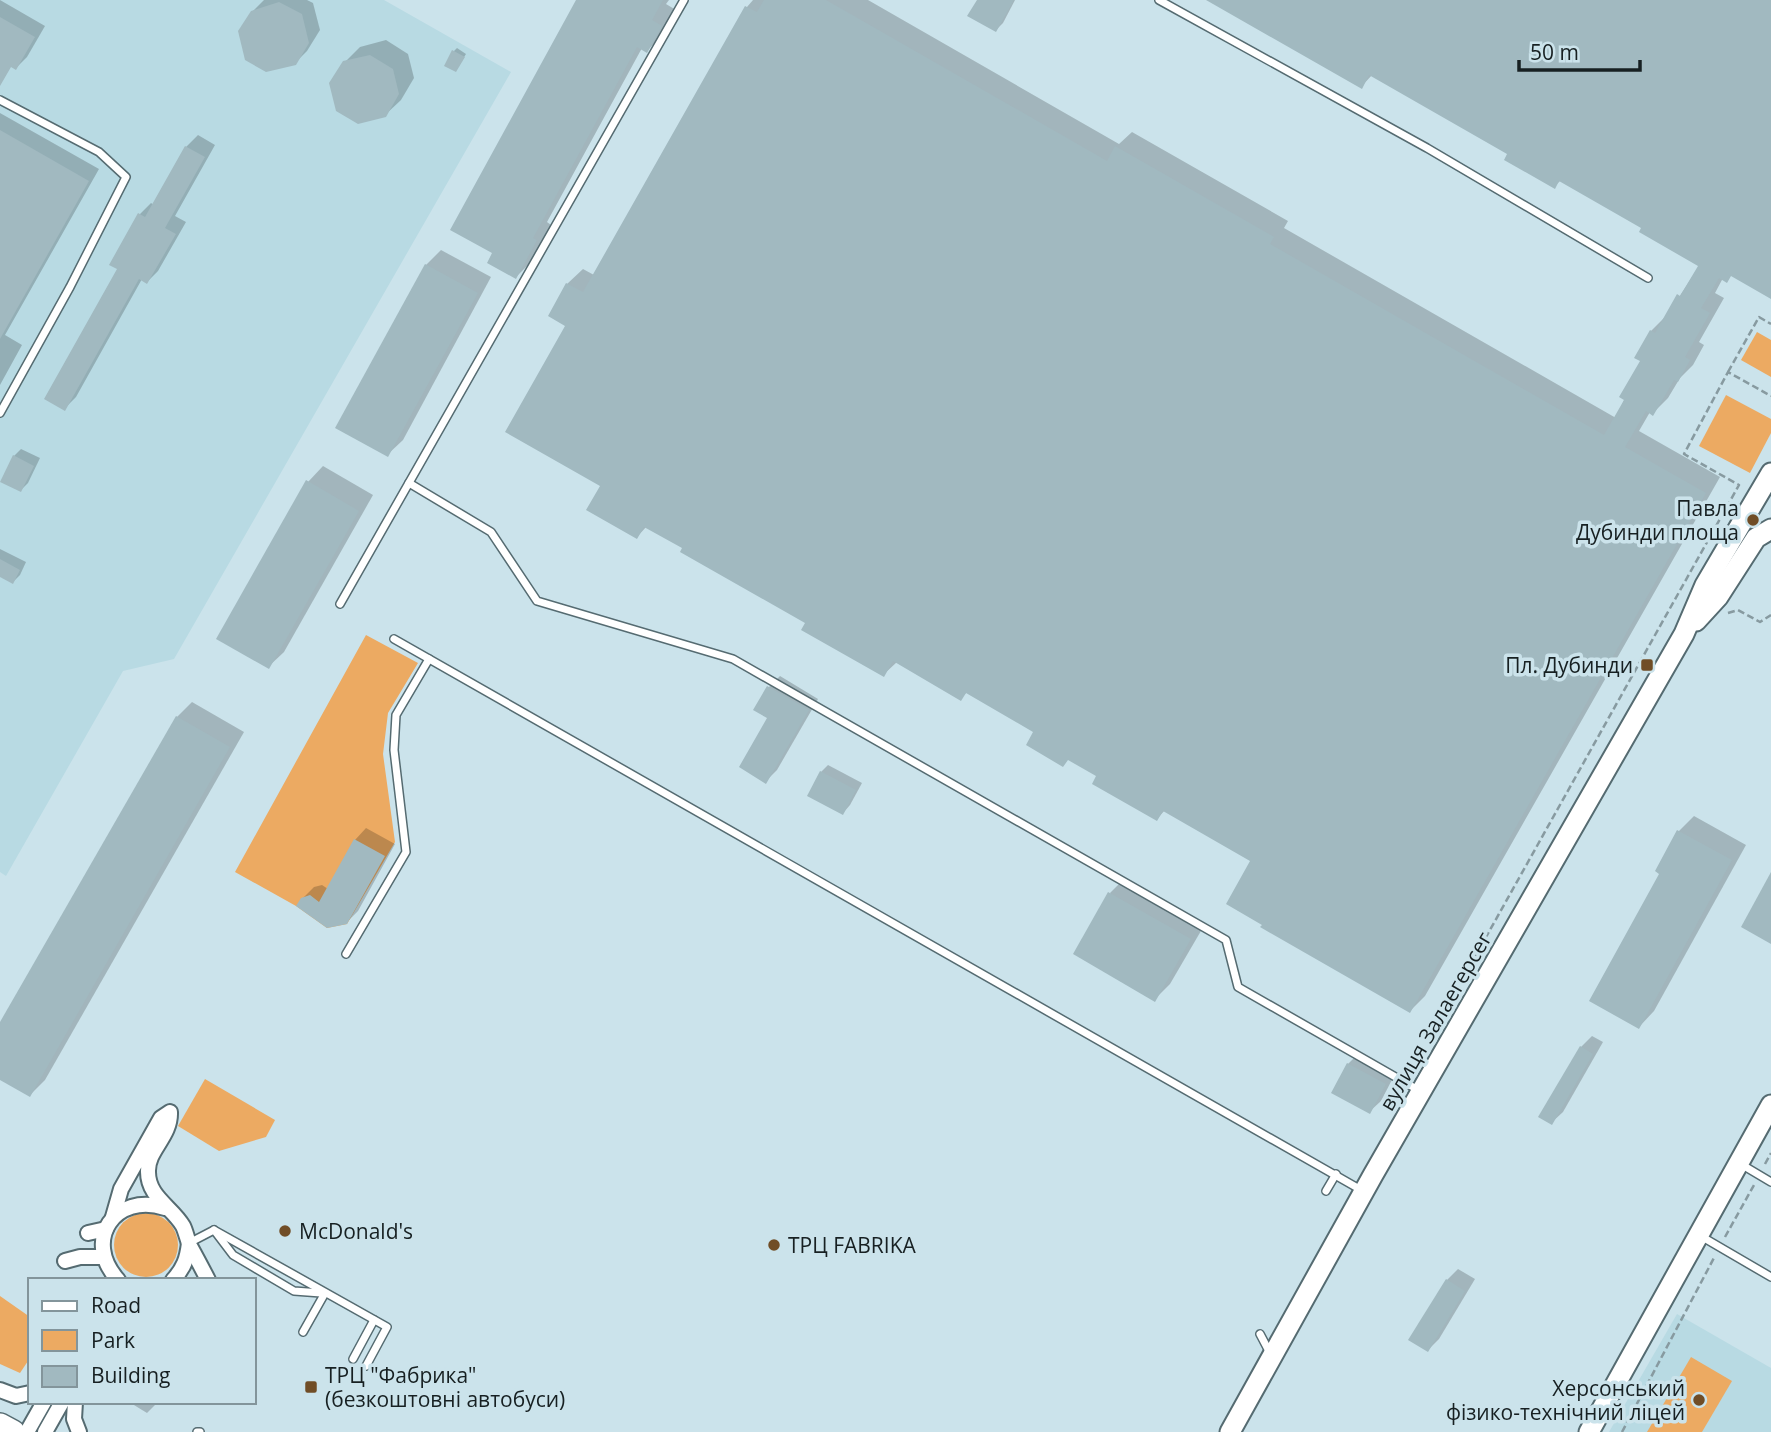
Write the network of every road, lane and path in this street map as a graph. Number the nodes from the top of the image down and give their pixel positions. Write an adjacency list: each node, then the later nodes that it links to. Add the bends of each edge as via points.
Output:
1 (684, 0): 10 (lane)
2 (1159, 0): 4 (lane, via 1427,148)
3 (0, 100): 8 (lane, via 99,152 126,177)
4 (1648, 278)
5 (1771, 324): 6 (path, via 1759,317)
6 (1728, 372): 7 (path); 19 (path, via 1684,454 1739,485)
7 (1771, 396)
8 (0, 413)
9 (1771, 473): 15 (main road, via 1705,585)
10 (409, 482): 12 (lane); 20 (lane, via 491,532 537,601 733,659 1226,940 1238,987)
11 (1771, 529): 15 (main road, via 1756,538 1718,597)
12 (340, 604)
13 (1728, 613): 14 (path, via 1738,610 1760,622)
14 (1771, 615)
15 (1684, 635): 20 (main road, вулиця Залаегерсег)
16 (394, 639): 17 (lane)
17 (429, 659): 18 (lane, via 396,715 394,750 406,852); 24 (lane)
18 (346, 954)
19 (1434, 1030)
20 (1421, 1092): 28 (main road, вулиця Залаегерсег)
21 (1771, 1105): 23 (main road)
22 (1771, 1153): 25 (path)
23 (1739, 1163): 25 (lane); 33 (main road)
24 (1336, 1174): 27 (lane); 28 (lane)
25 (1759, 1175): 26 (lane); 35 (path)
26 (1771, 1182)
27 (1326, 1191)
28 (1364, 1191): 46 (main road, вулиця Залаегерсег)
29 (165, 1208): 30 (street, via 137,1204); 30 (street, via 151,1187 148,1172 170,1124 170,1112 161,1118 121,1189); 34 (street, via 177,1217)
30 (109, 1223): 32 (street); 36 (street)
31 (214, 1230): 34 (lane); 42 (lane); 42 (lane, via 233,1255 294,1291)
32 (88, 1233)
33 (1698, 1234): 35 (lane); 60 (main road)
34 (189, 1243): 40 (street); 41 (street)
35 (1720, 1247): 38 (lane); 61 (path)
36 (103, 1257): 37 (street); 39 (street)
37 (65, 1261)
38 (1771, 1277)
39 (113, 1278)
40 (174, 1278)
41 (207, 1278)
42 (325, 1293): 43 (lane); 44 (lane)
43 (374, 1320): 47 (lane); 48 (lane, via 387,1327)
44 (303, 1332)
45 (1260, 1334): 46 (lane)
46 (1272, 1357): 59 (main road, вулиця Залаегерсег)
47 (353, 1359)
48 (366, 1366)
49 (0, 1391): 50 (street, via 16,1396)
50 (28, 1393)
51 (43, 1404): 56 (street)
52 (61, 1404): 57 (street)
53 (75, 1404): 58 (street)
54 (0, 1424): 55 (main road)
55 (13, 1432)
56 (27, 1432)
57 (45, 1432)
58 (79, 1432)
59 (1230, 1432)
60 (1589, 1432)
61 (1622, 1432)

